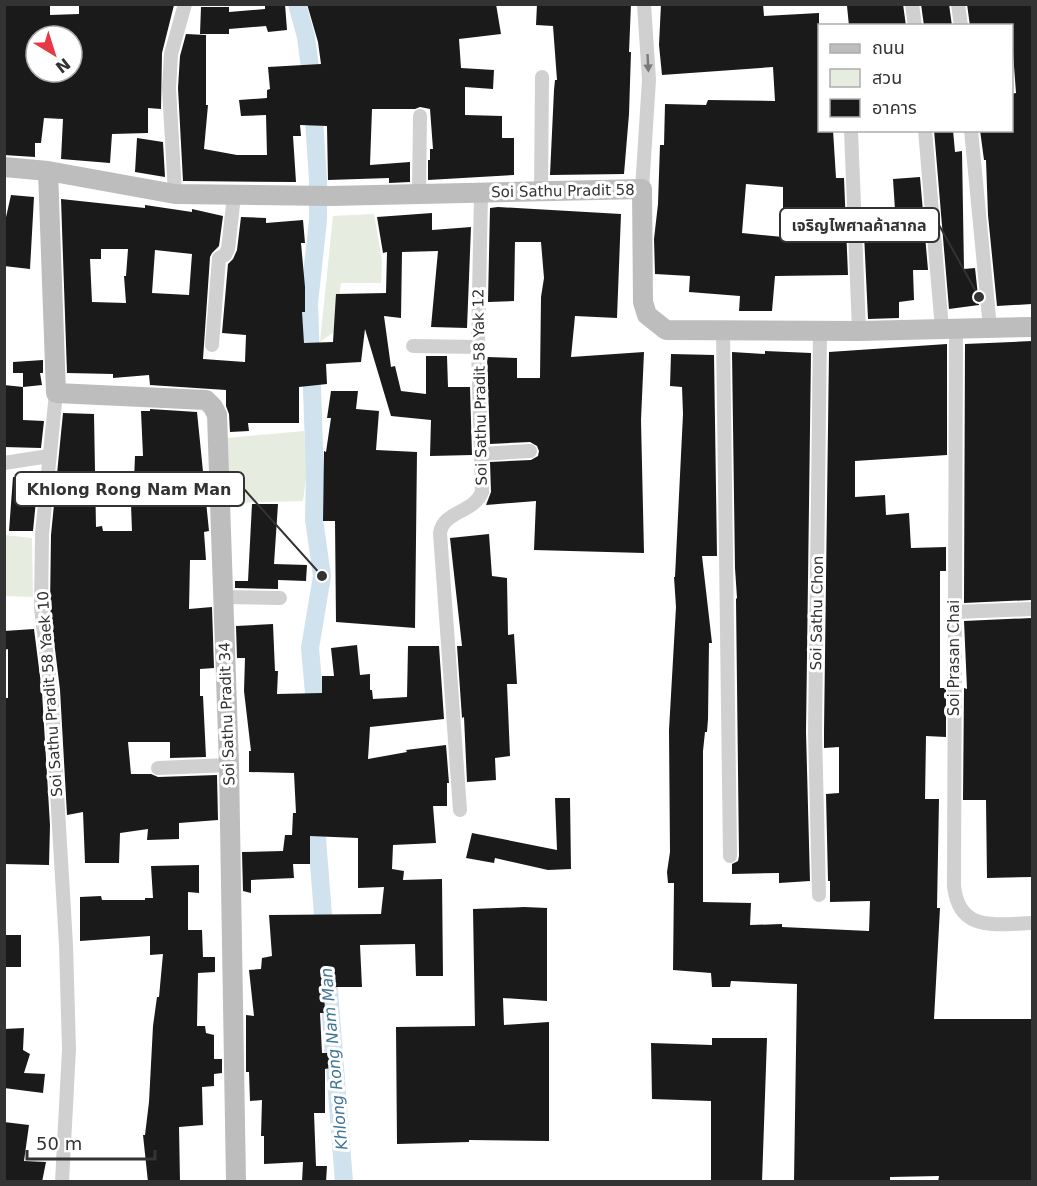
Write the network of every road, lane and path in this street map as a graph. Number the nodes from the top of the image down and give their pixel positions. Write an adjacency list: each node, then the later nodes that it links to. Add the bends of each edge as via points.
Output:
1 (184, 4): 17 (street, via 171,54 169,88)
2 (645, 4): 14 (street, one-way to 14, via 649,80)
3 (912, 4): 5 (street)
4 (958, 4): 6 (street)
5 (915, 24)
6 (961, 24)
7 (542, 77): 15 (street)
8 (420, 116): 18 (street)
9 (851, 132): 25 (street)
10 (925, 132): 21 (street, Soi Prasan Chai)
11 (971, 132): 22 (street)
12 (4, 167): 13 (street, Soi Sathu Pradit 58)
13 (48, 171): 17 (street, Soi Sathu Pradit 58); 29 (street, Soi Sathu Pradit 58 Yaek 10)
14 (642, 189): 15 (street, Soi Sathu Pradit 58); 23 (street, Soi Sathu Pradit 58, via 643,303 647,315 666,330)
15 (541, 192): 16 (street, Soi Sathu Pradit 58)
16 (481, 193): 18 (street, Soi Sathu Pradit 58); 28 (street, Soi Sathu Pradit 58 Yak 12)
17 (175, 194): 19 (street, Soi Sathu Pradit 58)
18 (419, 194): 19 (street, Soi Sathu Pradit 58)
19 (234, 196): 26 (street, via 228,249 219,258)
20 (1032, 327): 22 (street, Soi Sathu Pradit 58)
21 (949, 328): 22 (street, Soi Sathu Pradit 58); 25 (street, Soi Sathu Pradit 58); 37 (street, Soi Prasan Chai)
22 (990, 328)
23 (723, 331): 24 (street, Soi Sathu Pradit 58); 41 (street)
24 (820, 331): 25 (street, Soi Sathu Pradit 58); 42 (street, Soi Sathu Chon, via 815,732)
25 (859, 331)
26 (212, 345)
27 (413, 346): 28 (street)
28 (478, 347): 31 (street, Soi Sathu Pradit 58 Yak 12)
29 (56, 393): 32 (street, Soi Sathu Pradit 58 Yaek 10); 34 (street, Soi Sathu Pradit 34, via 206,400 213,407 218,426)
30 (530, 451): 31 (street)
31 (481, 454): 40 (street, Soi Sathu Pradit 58 Yak 12, via 479,500 446,520 440,533)
32 (49, 456): 33 (street); 44 (street, Soi Sathu Pradit 58 Yaek 10, via 41,608 51,691 66,945 69,1049)
33 (4, 463)
34 (223, 597): 35 (street); 38 (street, Soi Sathu Pradit 34)
35 (280, 598)
36 (1032, 609): 37 (street)
37 (955, 612): 43 (street, Soi Prasan Chai, via 956,901 974,921)
38 (229, 765): 39 (street); 45 (street, Soi Sathu Pradit 34)
39 (158, 768)
40 (460, 810)
41 (730, 856)
42 (819, 895)
43 (1032, 923)
44 (62, 1182)
45 (236, 1182)

